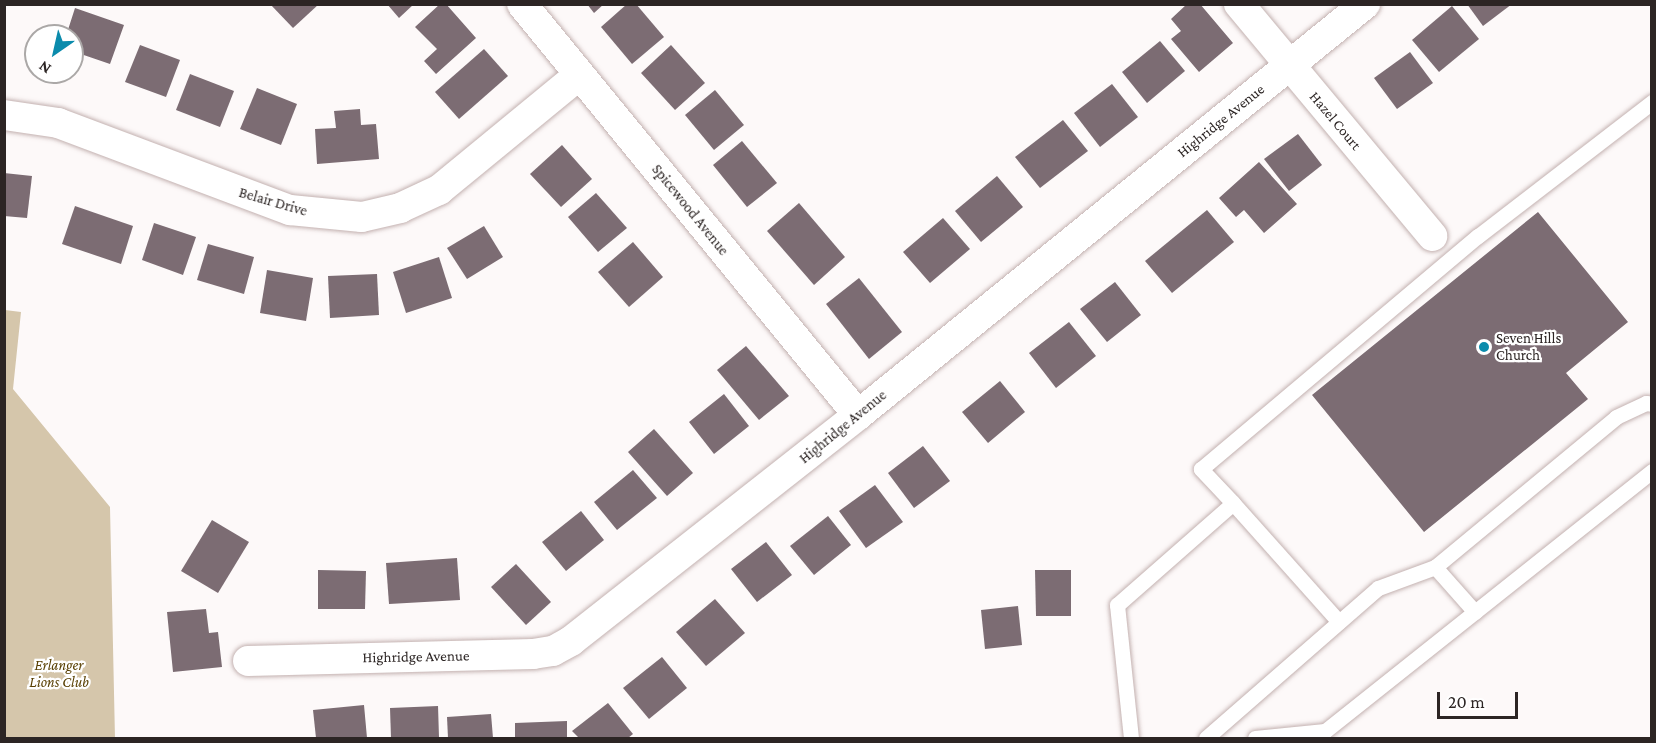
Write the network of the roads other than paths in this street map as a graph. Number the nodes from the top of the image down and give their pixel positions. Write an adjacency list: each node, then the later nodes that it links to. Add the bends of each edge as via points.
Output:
1 (522, 4): 5 (street, Spicewood Avenue)
2 (1239, 4): 4 (street, Hazel Court)
3 (1365, 4): 4 (street, Highridge Avenue)
4 (1289, 66): 8 (street, Hazel Court); 11 (street, Highridge Avenue)
5 (579, 75): 7 (street, Belair Drive, via 439,190 400,208 362,217 290,210 58,123); 11 (street, Spicewood Avenue)
6 (1652, 102): 9 (lane)
7 (4, 115)
8 (1432, 236): 9 (lane)
9 (1451, 259): 13 (lane, via 1201,469)
10 (1652, 404): 14 (lane, via 1616,417)
11 (858, 415): 17 (street, Highridge Avenue, via 597,623 553,651)
12 (1652, 471): 15 (lane)
13 (1233, 503): 16 (lane); 18 (lane, via 1117,605)
14 (1435, 567): 15 (lane); 16 (lane, via 1378,588)
15 (1475, 612): 20 (lane, via 1325,731)
16 (1339, 622): 19 (lane)
17 (248, 661)
18 (1131, 738)
19 (1206, 738)
20 (1255, 738)

